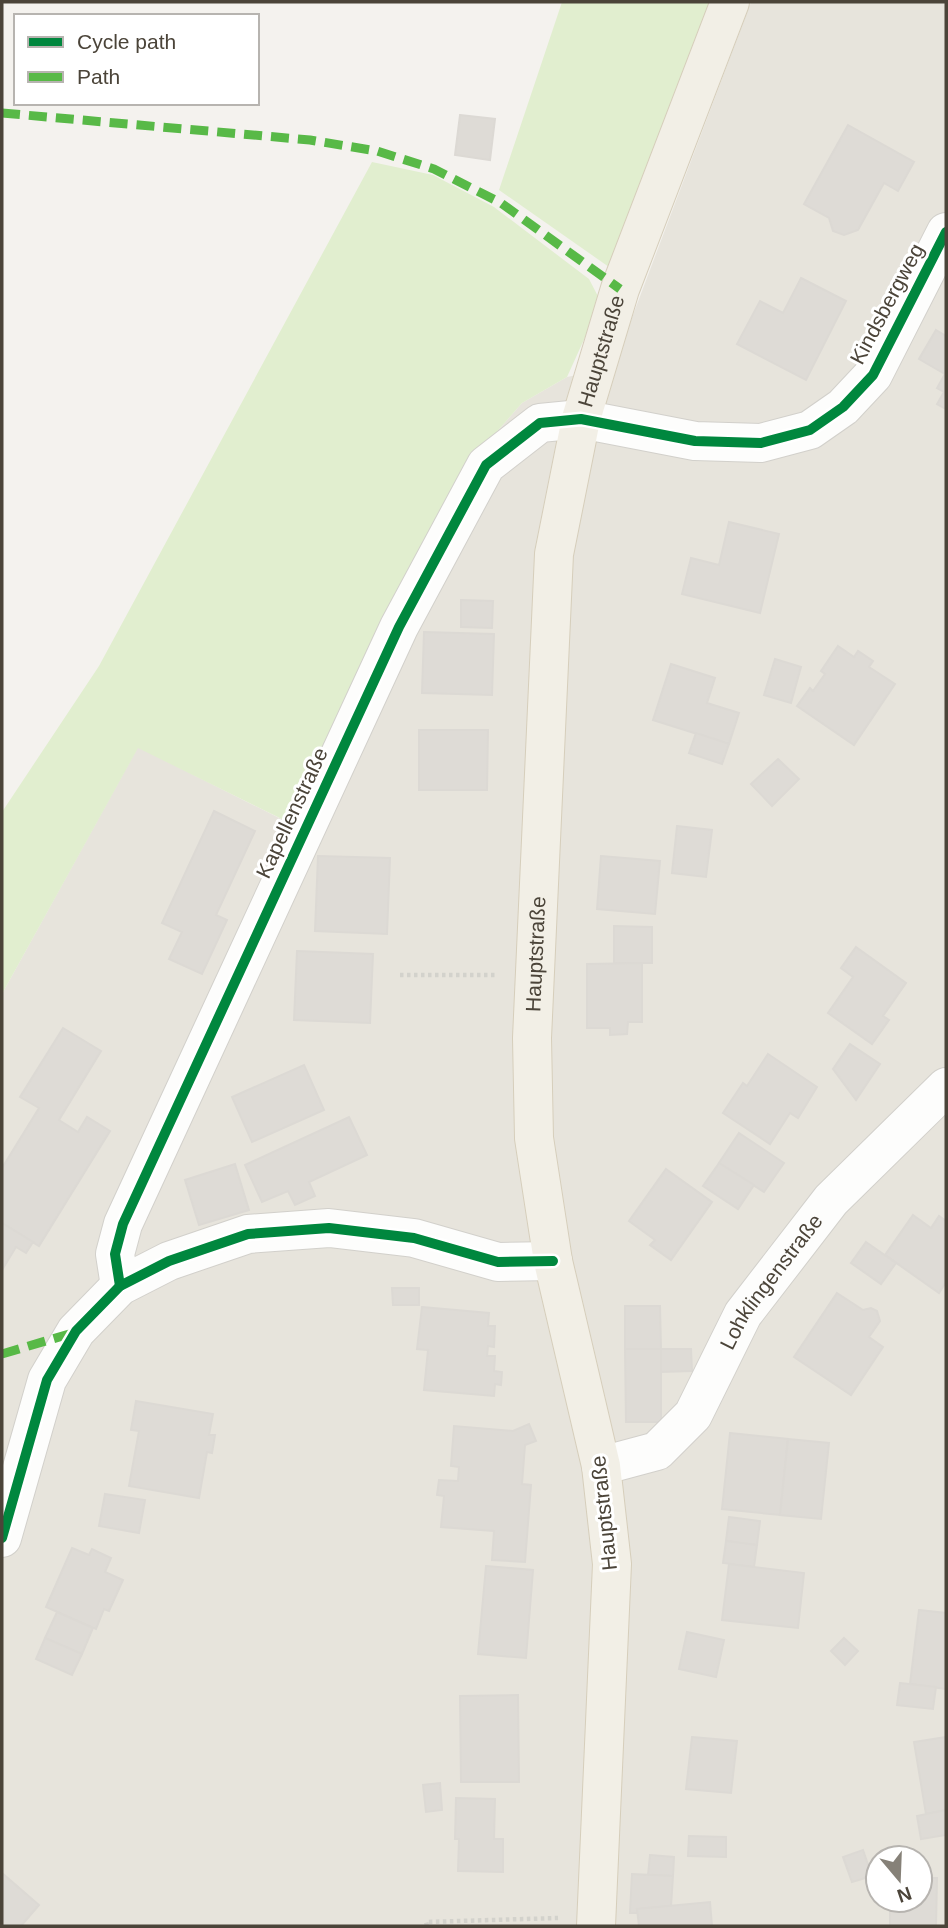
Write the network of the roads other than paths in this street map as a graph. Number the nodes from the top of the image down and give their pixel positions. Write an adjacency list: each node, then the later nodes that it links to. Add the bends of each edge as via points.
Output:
1 (730, 2): 3 (main road, Hauptstraße, via 620,289)
2 (946, 232): 3 (street, Kindsbergweg, via 873,375 843,407 810,430 761,443 695,441)
3 (581, 419): 5 (main road, Hauptstraße, via 554,554 532,1038 534,1138); 6 (street, Kapellenstraße, via 540,423 486,465 405,615 123,1224 114,1254)
4 (946, 1087): 7 (street, Lohklingenstraße, via 831,1200 743,1314 693,1415 657,1451)
5 (554, 1261): 6 (street, via 498,1262 414,1238 329,1228 248,1234 169,1261); 7 (main road, Hauptstraße)
6 (120, 1286): 8 (street, via 76,1331 47,1380)
7 (601, 1466): 9 (main road, Hauptstraße, via 612,1564)
8 (2, 1538)
9 (597, 1921)

